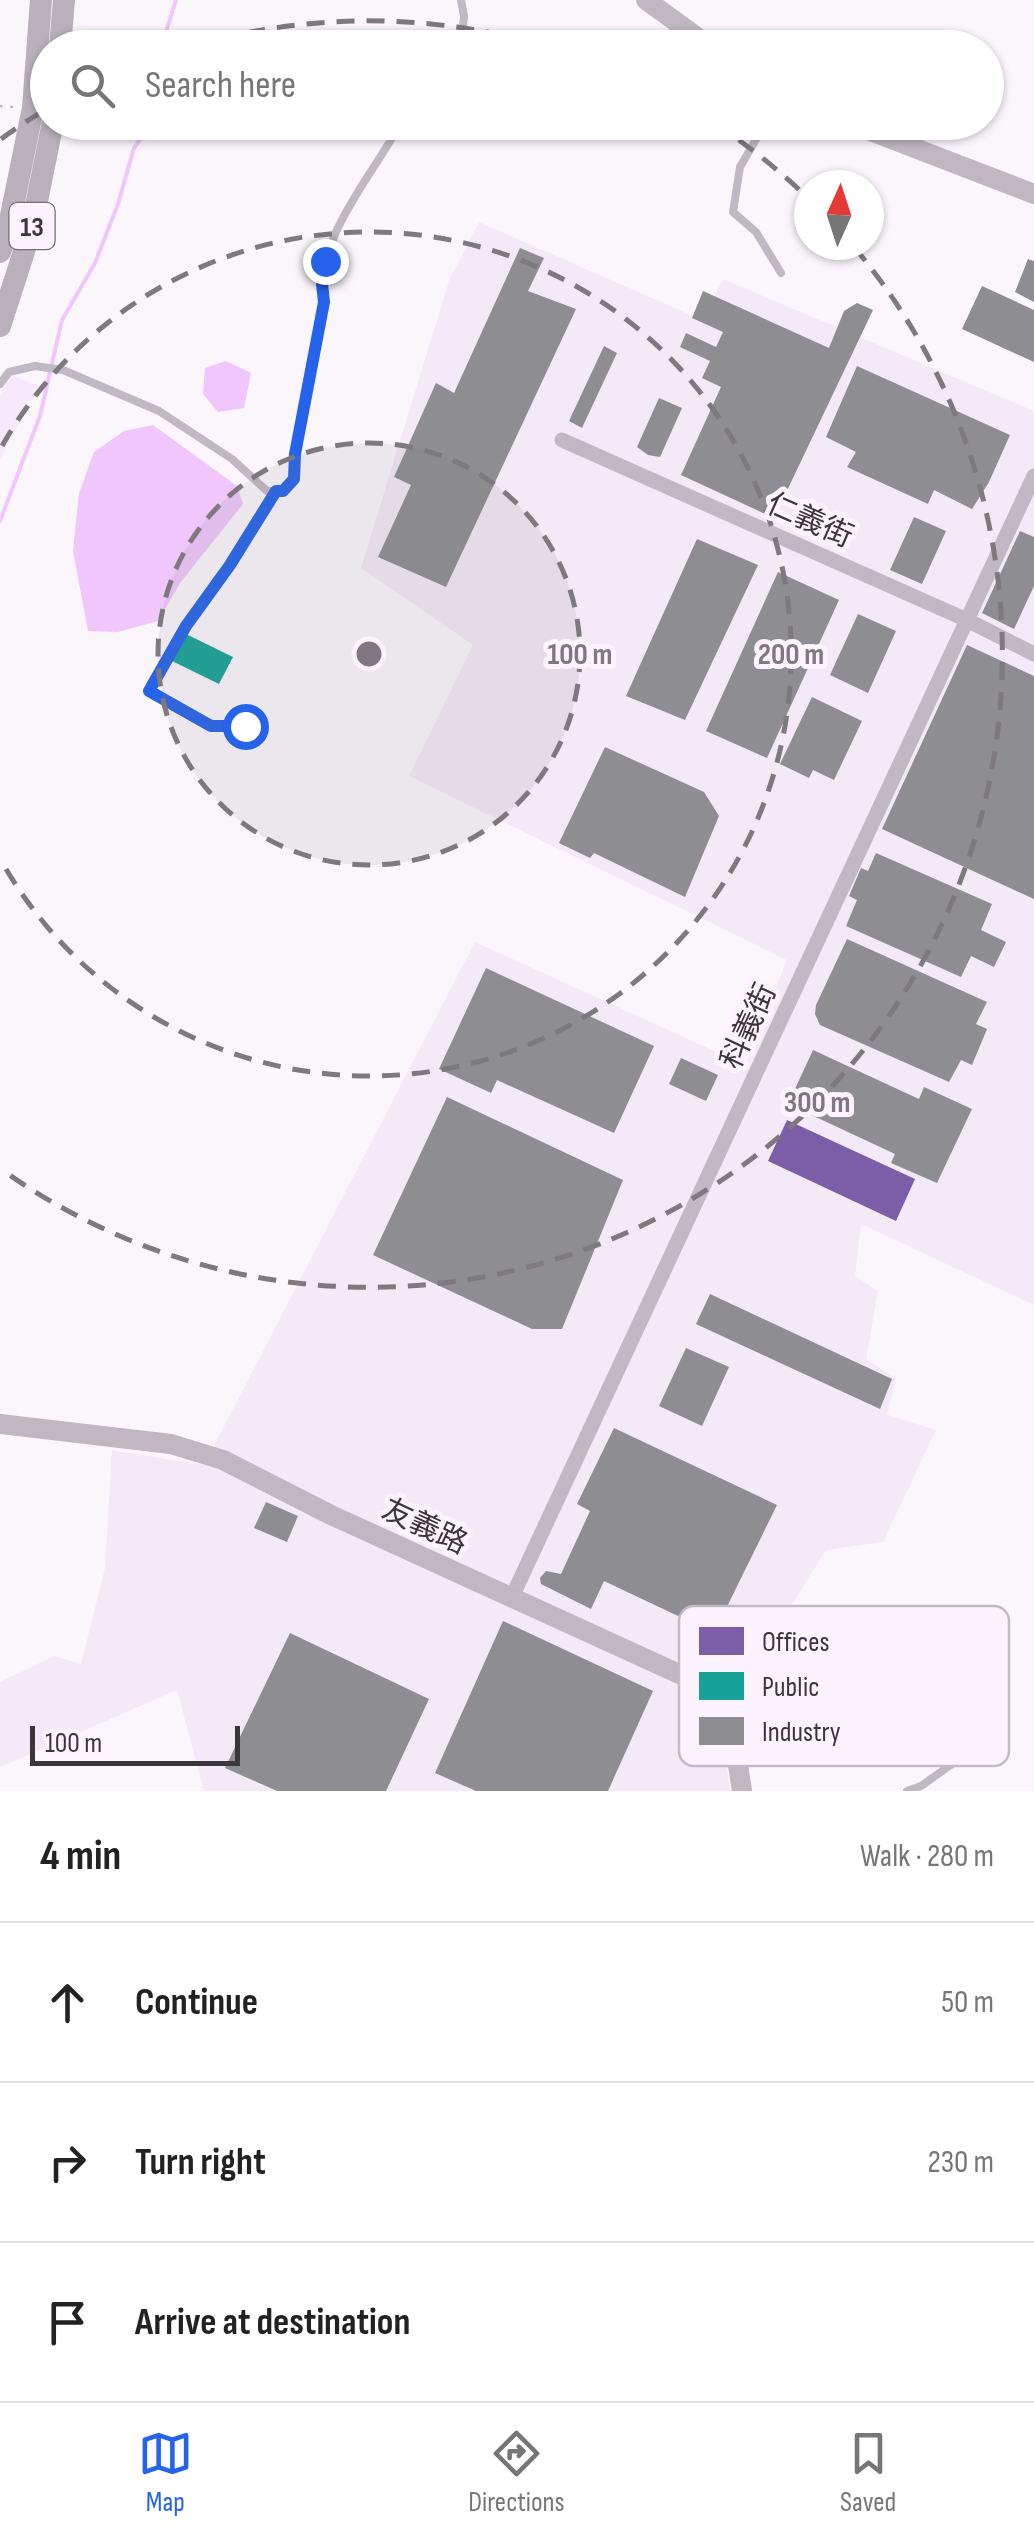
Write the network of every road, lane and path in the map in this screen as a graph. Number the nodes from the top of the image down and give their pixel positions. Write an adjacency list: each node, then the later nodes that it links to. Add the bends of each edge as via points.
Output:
1 (41, 0): 5 (main road, 13)
2 (64, 0): 6 (main road)
3 (461, 0): 7 (lane)
4 (646, 0): 8 (street)
5 (39, 30)
6 (62, 30)
7 (463, 30)
8 (687, 30)
9 (30, 123): 15 (main road, 13)
10 (49, 140): 17 (main road, 13, via 31,230)
11 (392, 140): 21 (lane, via 344,214 325,261 294,479)
12 (756, 140): 16 (lane, via 740,167 733,212 756,232)
13 (894, 140): 14 (street)
14 (1034, 194)
15 (0, 252)
16 (781, 273)
17 (0, 326)
18 (0, 384): 21 (lane, via 9,372 62,370 160,411 232,458 267,491)
19 (562, 440): 22 (street, 仁義街)
20 (1034, 476): 22 (street, 科義街)
21 (276, 491): 24 (lane, via 149,691 211,726)
22 (967, 620): 23 (street, 仁義街); 26 (street, 科義街)
23 (1034, 654)
24 (245, 726)
25 (0, 1424): 26 (street, 友義路, via 171,1444 223,1460)
26 (512, 1599): 27 (street, 友義路)
27 (679, 1675)
28 (738, 1766): 30 (street, 友義路)
29 (950, 1766): 31 (lane)
30 (742, 1791)
31 (907, 1791)

